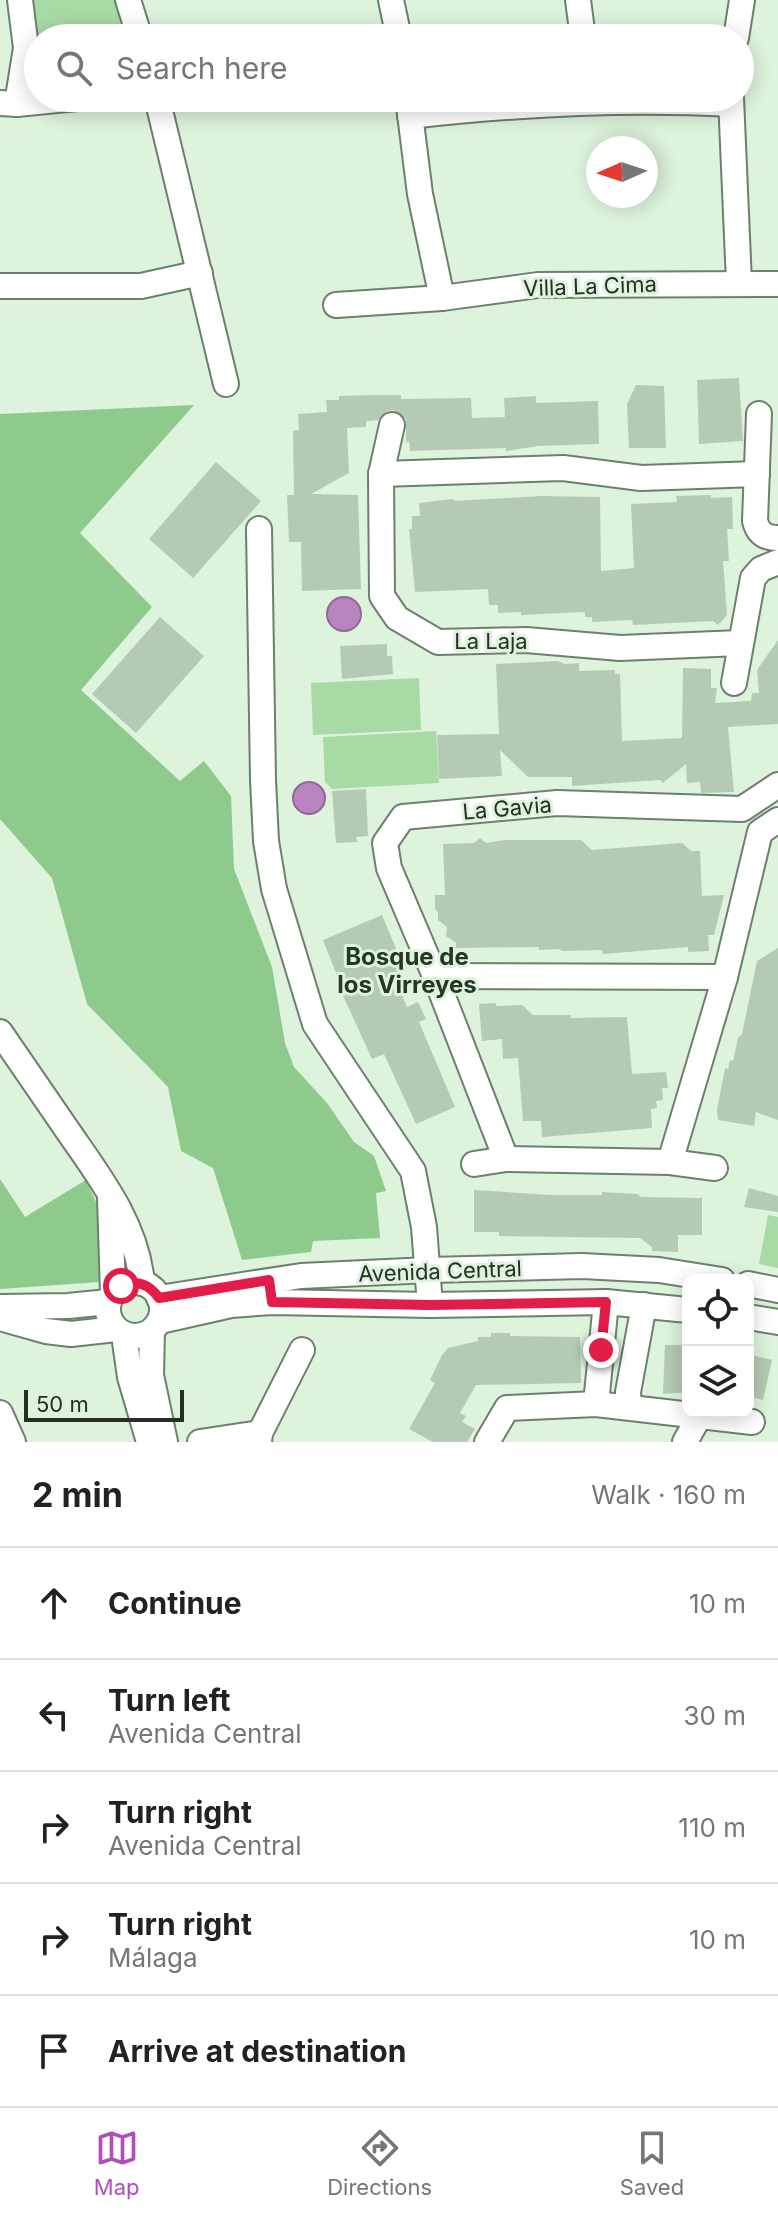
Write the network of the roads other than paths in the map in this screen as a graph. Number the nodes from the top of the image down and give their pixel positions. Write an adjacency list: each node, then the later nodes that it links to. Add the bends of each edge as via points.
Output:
1 (20, 0): 10 (street)
2 (128, 0): 6 (street)
3 (391, 0): 7 (street)
4 (578, 0): 8 (street)
5 (742, 0): 9 (street)
6 (136, 24)
7 (396, 24)
8 (581, 24)
9 (738, 24)
10 (24, 32)
11 (24, 54): 12 (street)
12 (8, 104)
13 (160, 112): 16 (street)
14 (410, 112): 20 (street)
15 (731, 112): 17 (street)
16 (200, 273): 19 (street, via 141,286); 22 (street)
17 (739, 283): 18 (street, Villa La Cima); 20 (street, Villa La Cima, via 538,285)
18 (778, 284)
19 (0, 286)
20 (442, 298): 21 (street, Villa La Cima)
21 (336, 305)
22 (226, 384)
23 (759, 414): 26 (street)
24 (392, 425): 25 (street, La Laja)
25 (381, 474): 26 (street, via 563,468 641,478); 30 (street, La Laja, via 382,596 397,618 438,642 526,640 620,648)
26 (757, 474): 28 (street, via 757,529)
27 (259, 529): 43 (street, via 263,780 274,889 315,1024 413,1171)
28 (778, 538)
29 (778, 562): 30 (street, via 753,578)
30 (740, 643): 31 (street)
31 (734, 683)
32 (778, 785): 34 (street, La Gavia, via 742,809 557,803 403,817 385,843 389,868)
33 (778, 820): 35 (street, via 760,832)
34 (435, 976): 35 (street); 37 (street, La Gavia)
35 (725, 977): 38 (street)
36 (0, 1032): 41 (street)
37 (506, 1159): 38 (street); 39 (street)
38 (670, 1162): 40 (street)
39 (474, 1164)
40 (715, 1168)
41 (110, 1194): 48 (street); 54 (street, via 131,1232)
42 (516, 1268): 43 (street, Avenida Central); 44 (street, Avenida Central, via 582,1266); 50 (street)
43 (429, 1270): 47 (street, Avenida Central); 51 (street)
44 (684, 1274)
45 (754, 1285): 46 (street)
46 (778, 1290)
47 (270, 1291): 51 (street, Avenida Central); 54 (street, Avenida Central, via 231,1305)
48 (111, 1297): 53 (street); 54 (street, via 132,1282); 59 (street, via 110,1321)
49 (606, 1302): 50 (street, Avenida Central); 52 (street, Avenida Central); 61 (street)
50 (517, 1303): 51 (street, Avenida Central)
51 (430, 1305)
52 (644, 1305): 55 (street, Avenida Central); 62 (street)
53 (0, 1307)
54 (153, 1308): 59 (street, via 134,1337); 71 (street, via 151,1375)
55 (682, 1309)
56 (0, 1318): 59 (street, via 71,1334)
57 (754, 1318): 58 (street)
58 (778, 1322)
59 (120, 1332): 70 (street)
60 (302, 1350): 68 (street)
61 (596, 1404): 62 (street); 73 (street, via 507,1408)
62 (629, 1407): 64 (street)
63 (0, 1413): 69 (street)
64 (682, 1413)
65 (698, 1418): 74 (street)
66 (722, 1418): 67 (street)
67 (752, 1422)
68 (259, 1438): 72 (street)
69 (13, 1442)
70 (149, 1442)
71 (165, 1442)
72 (200, 1442)
73 (487, 1442)
74 (685, 1442)

